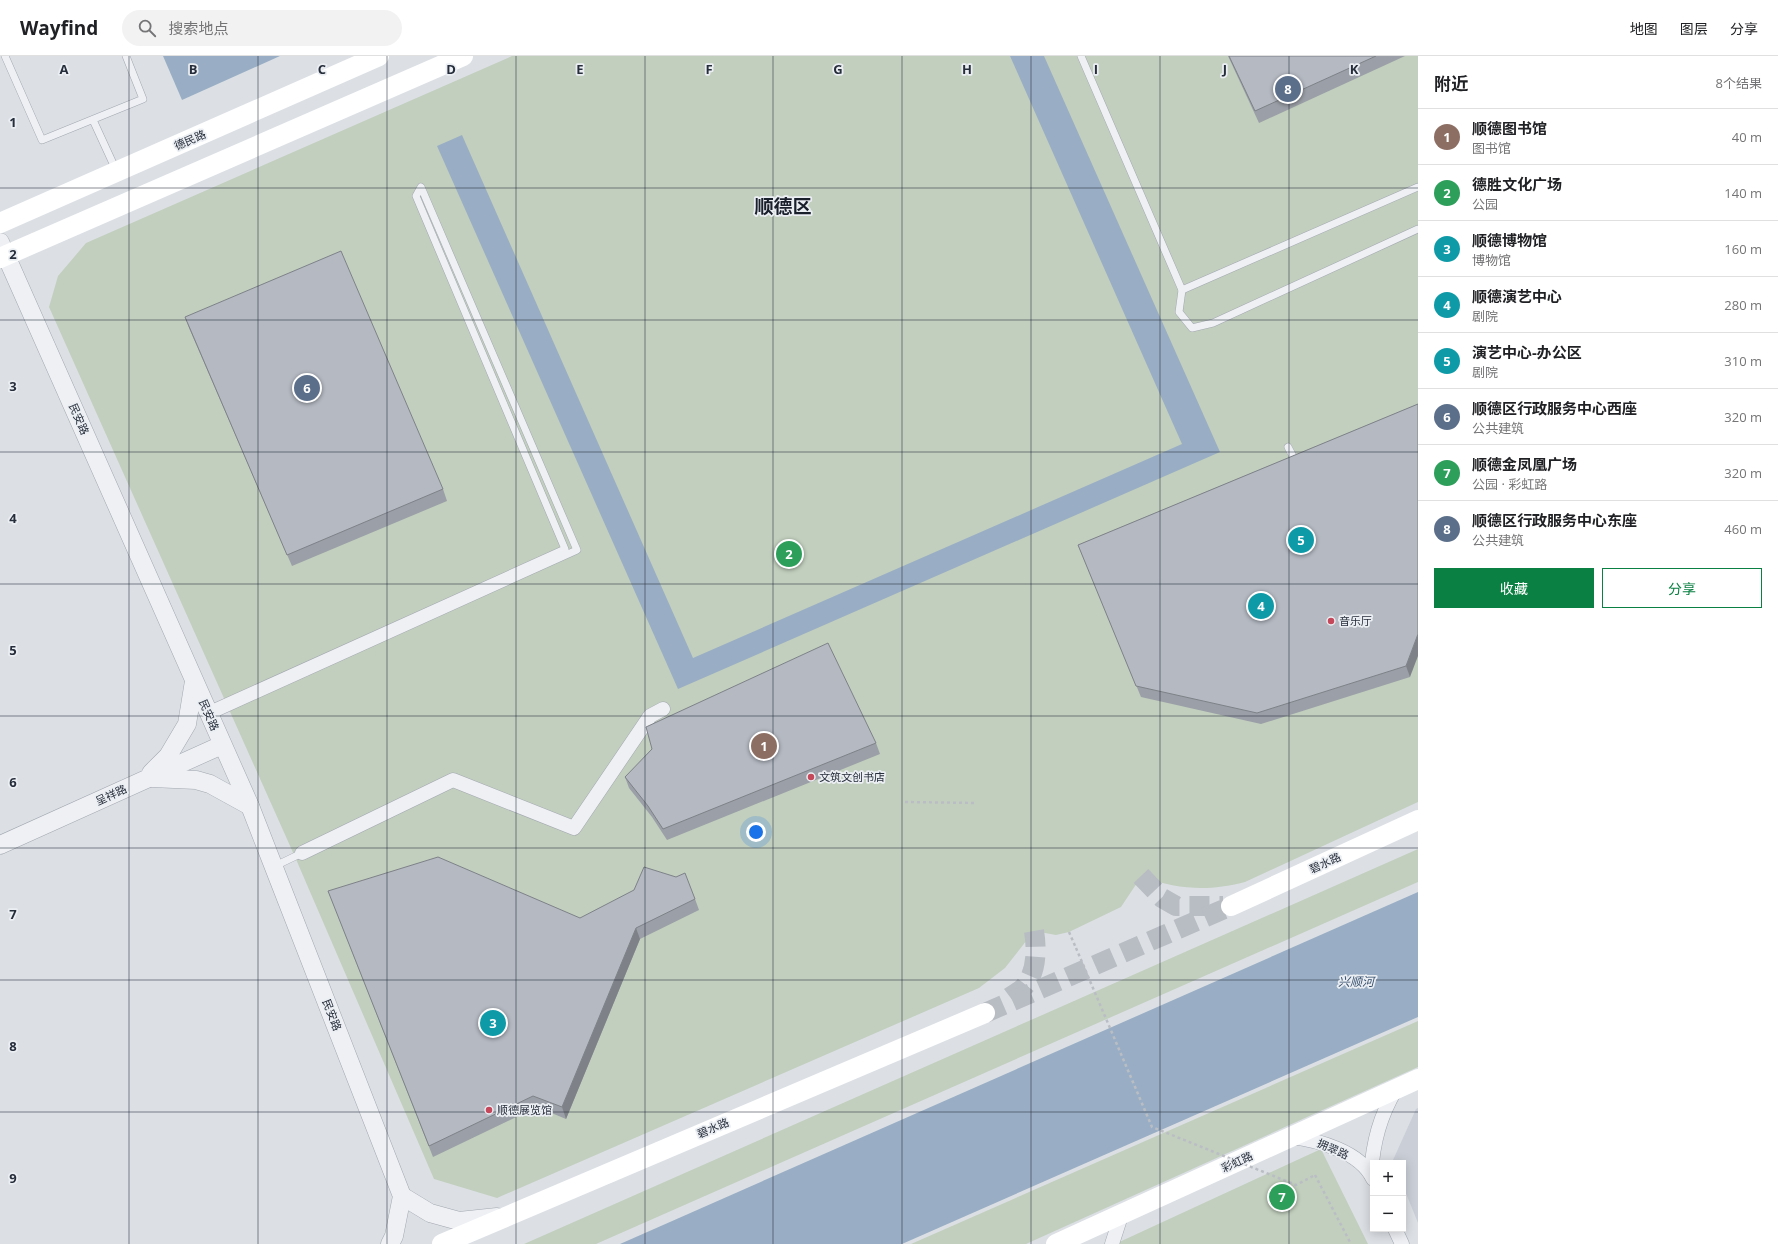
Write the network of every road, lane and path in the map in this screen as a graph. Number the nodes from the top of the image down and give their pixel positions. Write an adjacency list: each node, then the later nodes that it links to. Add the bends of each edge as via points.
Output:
1 (5, 56): 6 (lane, via 42,140)
2 (126, 56): 6 (lane, via 144,99)
3 (379, 56): 7 (main road, 德民路)
4 (463, 56): 11 (main road)
5 (1081, 56): 12 (lane)
6 (92, 120): 7 (lane)
7 (117, 172): 9 (main road, 德民路)
8 (1418, 187): 12 (lane)
9 (0, 223)
10 (1418, 229): 12 (lane, via 1213,323 1192,328 1179,312)
11 (2, 252): 15 (street, 民安路)
12 (1182, 290)
13 (1288, 447): 14 (lane)
14 (1302, 474)
15 (194, 681): 17 (street, 民安路); 19 (street, via 187,724 168,756)
16 (663, 709): 25 (street, via 650,716 574,828 453,780)
17 (209, 713): 17 (lane, via 577,550 422,187 416,196 565,549); 18 (street, 民安路)
18 (222, 745): 19 (street, 呈祥路); 22 (street, 民安路)
19 (147, 778): 22 (street, via 196,780 210,784); 24 (street, 呈祥路)
20 (905, 802): 21 (path)
21 (977, 803)
22 (250, 806): 26 (street, 民安路)
23 (1418, 820): 27 (main road, 碧水路)
24 (0, 845)
25 (302, 853): 26 (lane)
26 (274, 866): 35 (street, 民安路)
27 (1231, 906)
28 (1069, 932): 43 (path, bridge, via 1152,1127 1296,1185 1315,1175)
29 (985, 1013): 37 (main road, 碧水路)
30 (1418, 1079): 31 (main road, 彩虹路)
31 (1396, 1089): 32 (main road, 彩虹路); 33 (street, 拥翠路, via 1378,1127)
32 (1290, 1137): 34 (street, 拥翠路, via 1308,1139 1337,1149); 36 (main road, 彩虹路)
33 (1372, 1160)
34 (1370, 1174)
35 (402, 1196): 37 (street, via 430,1213 459,1221); 39 (street)
36 (1121, 1216): 41 (main road, 彩虹路); 42 (street)
37 (506, 1217): 40 (main road, 碧水路)
38 (1396, 1232): 44 (street)
39 (390, 1244)
40 (442, 1244)
41 (1056, 1244)
42 (1112, 1244)
43 (1350, 1244)
44 (1402, 1244)

